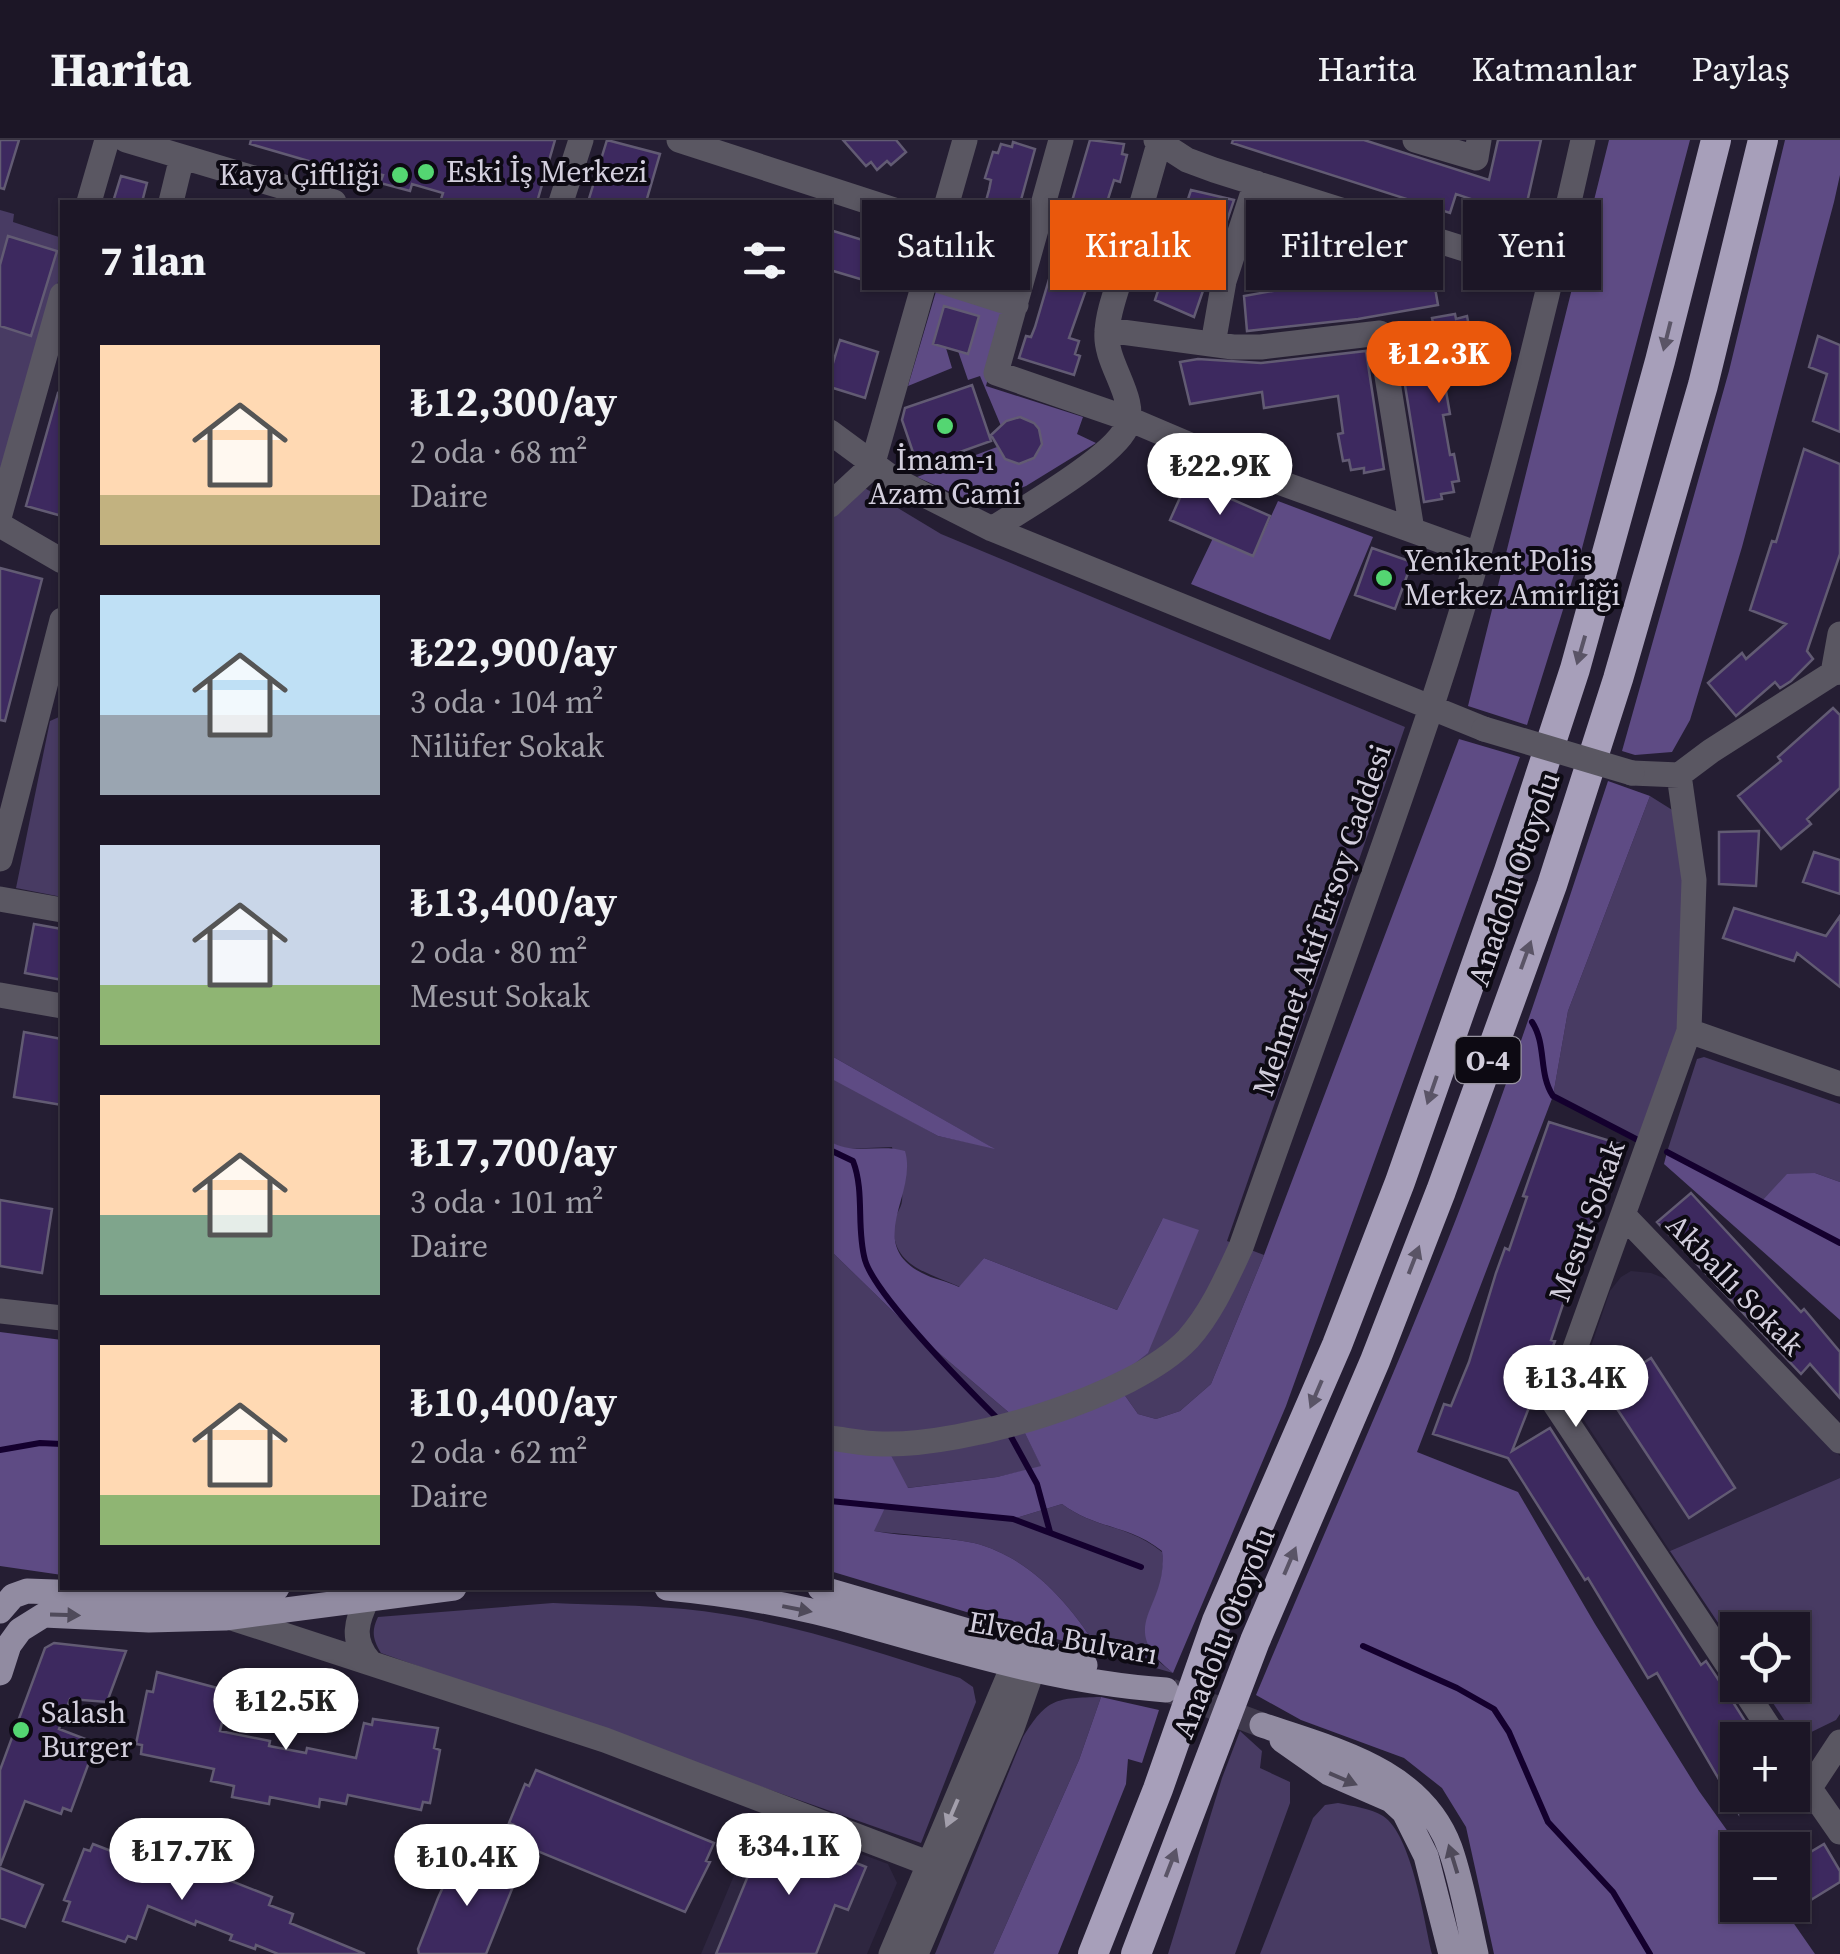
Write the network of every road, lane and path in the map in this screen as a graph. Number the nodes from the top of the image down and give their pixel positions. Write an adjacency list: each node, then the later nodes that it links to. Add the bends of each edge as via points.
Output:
1 (107, 140): 15 (street)
2 (126, 140): 13 (street)
3 (581, 140): 18 (street)
4 (679, 140): 19 (street)
5 (965, 140): 20 (street)
6 (1061, 140): 26 (street)
7 (1415, 140): 8 (street, via 1476,158)
8 (1480, 140)
9 (1582, 140): 21 (street, Mehmet Akif Ersoy Caddesi)
10 (1716, 140): 78 (highway, Anadolu Otoyolu / O-4, one-way to 78, via 1586,632 1509,870 1400,1182 1216,1621)
11 (1762, 140): 79 (highway, Anadolu Otoyolu / O-4, one-way to 11, via 1421,1242 1552,884 1703,386)
12 (1158, 141): 14 (street, via 1187,160); 28 (street)
13 (182, 157): 16 (street); 17 (street)
14 (1256, 183): 22 (street); 29 (street)
15 (90, 200)
16 (171, 200)
17 (327, 200)
18 (562, 200)
19 (863, 200)
20 (947, 200)
21 (1569, 200)
22 (1463, 249)
23 (921, 290): 32 (street)
24 (969, 290): 26 (street)
25 (1549, 290): 38 (street, Mehmet Akif Ersoy Caddesi)
26 (1016, 305): 30 (street, via 996,373)
27 (60, 308): 34 (street)
28 (1106, 330): 29 (street); 30 (street)
29 (1212, 344): 37 (street, via 1262,347 1380,332)
30 (1129, 419): 36 (street, via 1113,446); 37 (street)
31 (832, 434): 32 (street)
32 (872, 466): 33 (street); 36 (street)
33 (832, 503)
34 (0, 514)
35 (0, 525): 39 (street)
36 (992, 529): 43 (street)
37 (1412, 530): 38 (street)
38 (1478, 554): 43 (street, Mehmet Akif Ersoy Caddesi)
39 (60, 560)
40 (60, 628): 45 (street)
41 (1840, 634): 42 (street)
42 (1836, 672): 44 (street)
43 (1430, 709): 44 (street, bridge, via 1632,772); 55 (street, Mehmet Akif Ersoy Caddesi, via 1241,1247 1218,1298 1188,1338 1158,1364 1105,1392 988,1430 885,1444)
44 (1679, 775): 50 (street, Mesut Sokak, via 1694,880)
45 (0, 860)
46 (0, 899): 47 (street)
47 (60, 910)
48 (0, 995): 49 (street)
49 (60, 1006)
50 (1689, 1031): 51 (street); 52 (street, Mesut Sokak)
51 (1837, 1074)
52 (1624, 1217): 56 (street, Akballı Sokak); 64 (street, Mesut Sokak, via 1555,1404)
53 (0, 1311): 54 (street)
54 (60, 1318)
55 (832, 1438)
56 (1840, 1441)
57 (260, 1590): 62 (main road, via 194,1598 27,1591)
58 (437, 1590): 61 (main road)
59 (679, 1590): 65 (main road, Elveda Bulvarı, one-way to 65, via 819,1614)
60 (826, 1590): 66 (main road, Elveda Bulvarı)
61 (368, 1598): 63 (main road); 67 (street, via 356,1637)
62 (0, 1611)
63 (229, 1618): 67 (street); 68 (main road, one-way to 63, via 20,1630 44,1615)
64 (1720, 1654)
65 (968, 1656): 66 (main road, Elveda Bulvarı); 70 (street, via 990,1680)
66 (1026, 1658): 69 (main road, Elveda Bulvarı); 69 (main road, Elveda Bulvarı, via 1166,1690); 70 (street)
67 (369, 1660): 75 (street, via 605,1740)
68 (0, 1672)
69 (1088, 1680): 70 (street, via 1052,1687)
70 (1001, 1726): 75 (street, one-way to 75); 77 (street)
71 (1840, 1742): 72 (street)
72 (1810, 1787)
73 (1810, 1790): 74 (street)
74 (1840, 1832)
75 (930, 1864): 76 (street)
76 (891, 1954)
77 (916, 1954)
78 (1093, 1954)
79 (1136, 1954)
80 (1452, 1954): 81 (main road, one-way to 80, via 1449,1845 1412,1790 1364,1763 1262,1725 1318,1767 1404,1812 1426,1856)
81 (1476, 1954)

